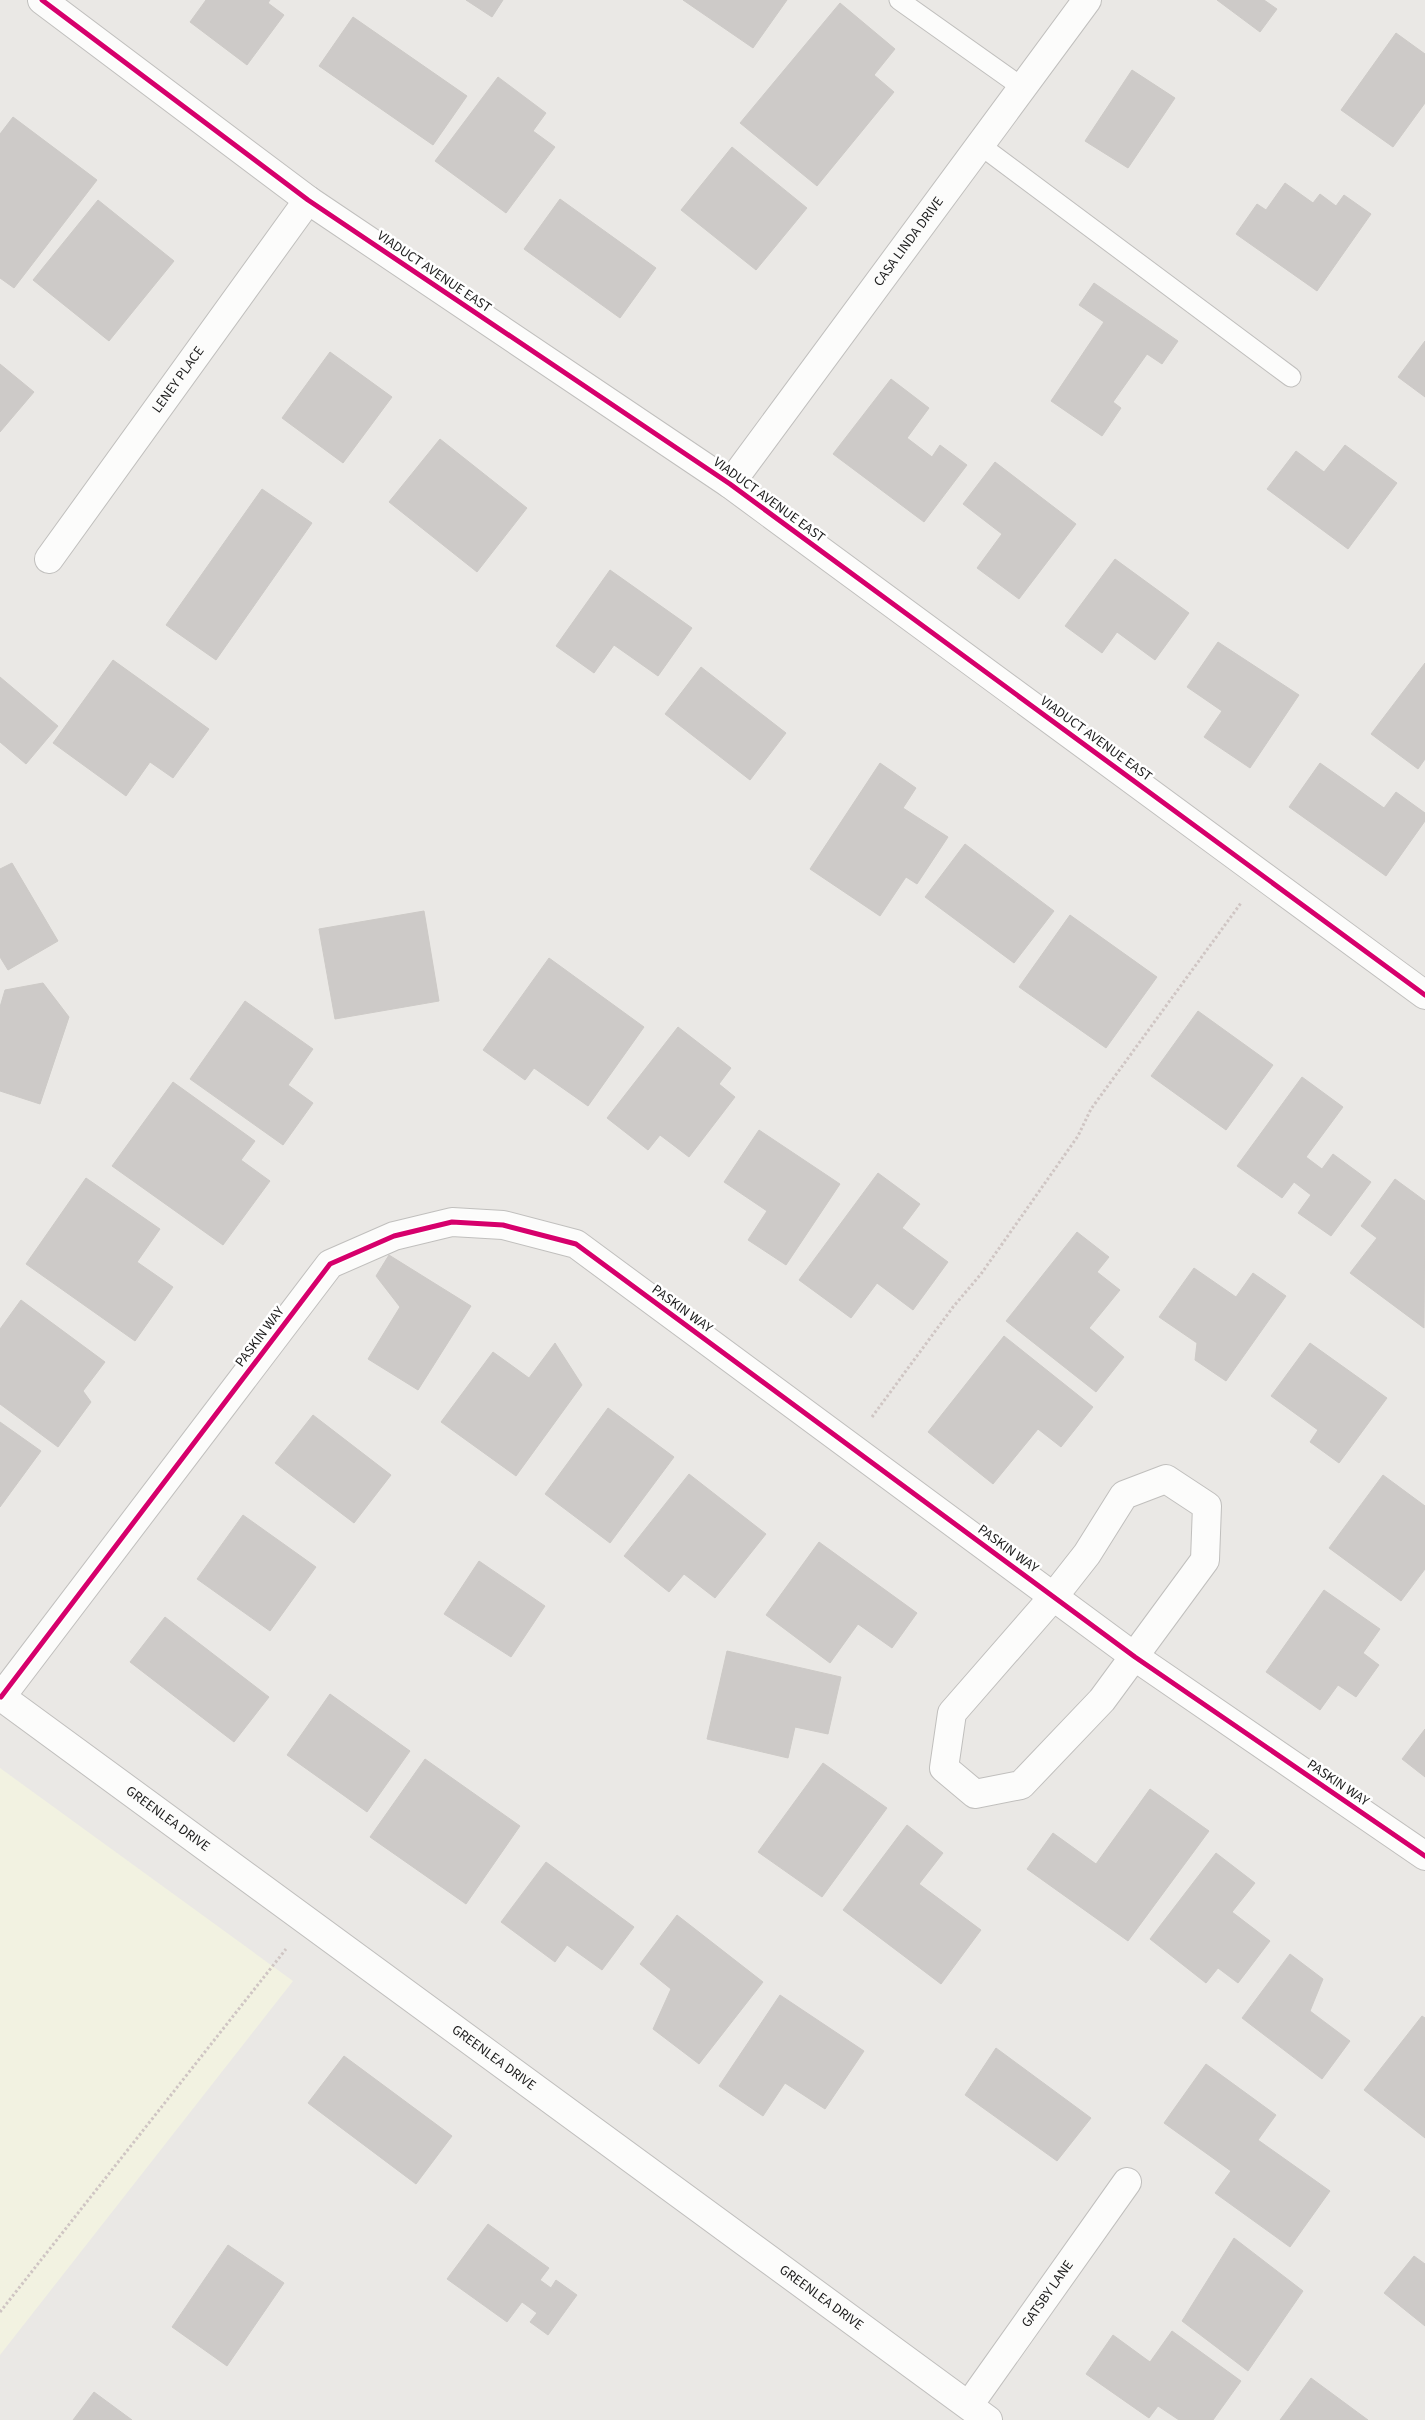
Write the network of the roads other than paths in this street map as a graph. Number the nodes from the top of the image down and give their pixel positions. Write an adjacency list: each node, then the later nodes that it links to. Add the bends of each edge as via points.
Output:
1 (42, 0): 6 (street, VIADUCT AVENUE EAST)
2 (899, 0): 4 (lane)
3 (1087, 0): 4 (street, CASA LINDA DRIVE)
4 (1023, 88): 5 (street, CASA LINDA DRIVE)
5 (980, 146): 7 (lane); 8 (street, CASA LINDA DRIVE)
6 (308, 200): 8 (street, VIADUCT AVENUE EAST); 9 (street, LENEY PLACE)
7 (1291, 377)
8 (730, 484): 10 (street, VIADUCT AVENUE EAST)
9 (49, 559)
10 (1425, 996)
11 (1054, 1596): 12 (street, PASKIN WAY); 12 (street, via 1087,1554 1124,1495 1166,1479 1207,1506 1206,1560); 12 (street, via 952,1713 944,1768 975,1794 1021,1785 1102,1700); 13 (street, PASKIN WAY, via 576,1244 502,1225 452,1222 394,1236 330,1264)
12 (1135, 1657): 14 (street, PASKIN WAY)
13 (0, 1696): 16 (street, GREENLEA DRIVE)
14 (1425, 1856)
15 (1127, 2182): 16 (street, GATSBY LANE)
16 (978, 2413)

